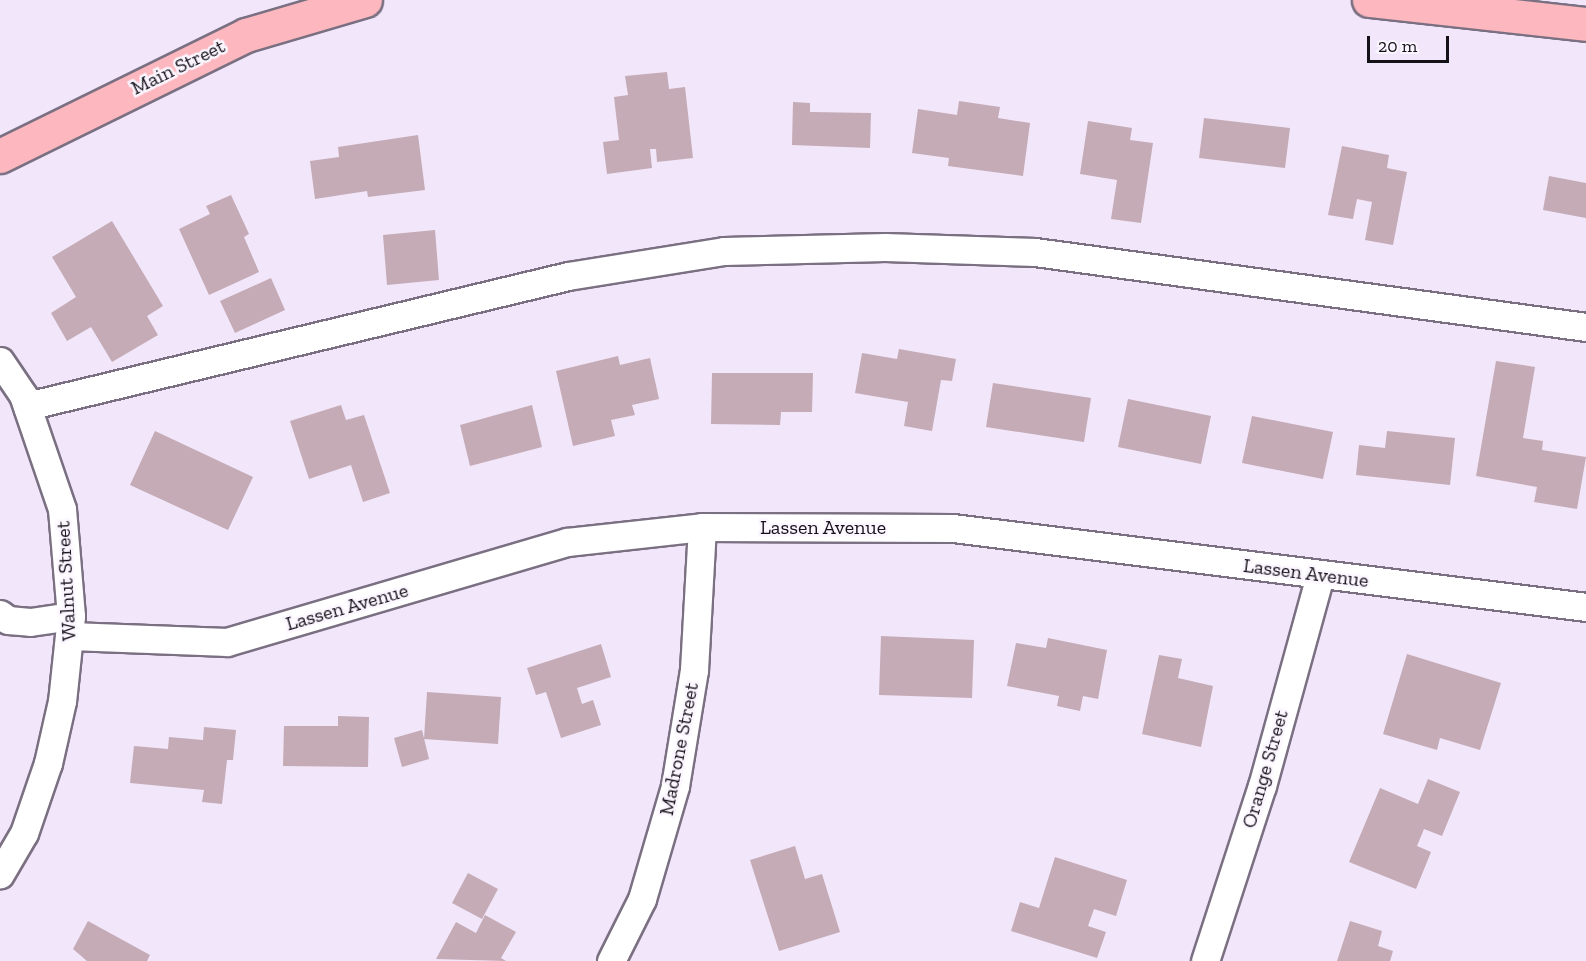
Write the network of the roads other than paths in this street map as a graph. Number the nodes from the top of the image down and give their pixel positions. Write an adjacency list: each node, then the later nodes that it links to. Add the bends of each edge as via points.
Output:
1 (365, 0): 4 (main road, Main Street, via 246,34)
2 (1369, 0): 3 (main road)
3 (1586, 24)
4 (0, 156)
5 (1586, 327): 7 (street, via 1035,252 885,247 724,251 568,276)
6 (0, 361): 7 (street, Walnut Street)
7 (27, 406): 12 (street, Walnut Street, via 62,509)
8 (702, 527): 9 (street, Lassen Avenue, via 953,528); 12 (street, Lassen Avenue, via 567,542 227,642); 14 (street, Madrone Street, via 694,670 675,786 642,899)
9 (1320, 575): 10 (street, Lassen Avenue); 15 (street, Orange Street, via 1262,786)
10 (1586, 607)
11 (0, 614): 12 (street, Lassen Avenue, via 8,620)
12 (71, 626): 13 (street, Walnut Street, via 48,763 24,833)
13 (0, 874)
14 (611, 961)
15 (1204, 961)

